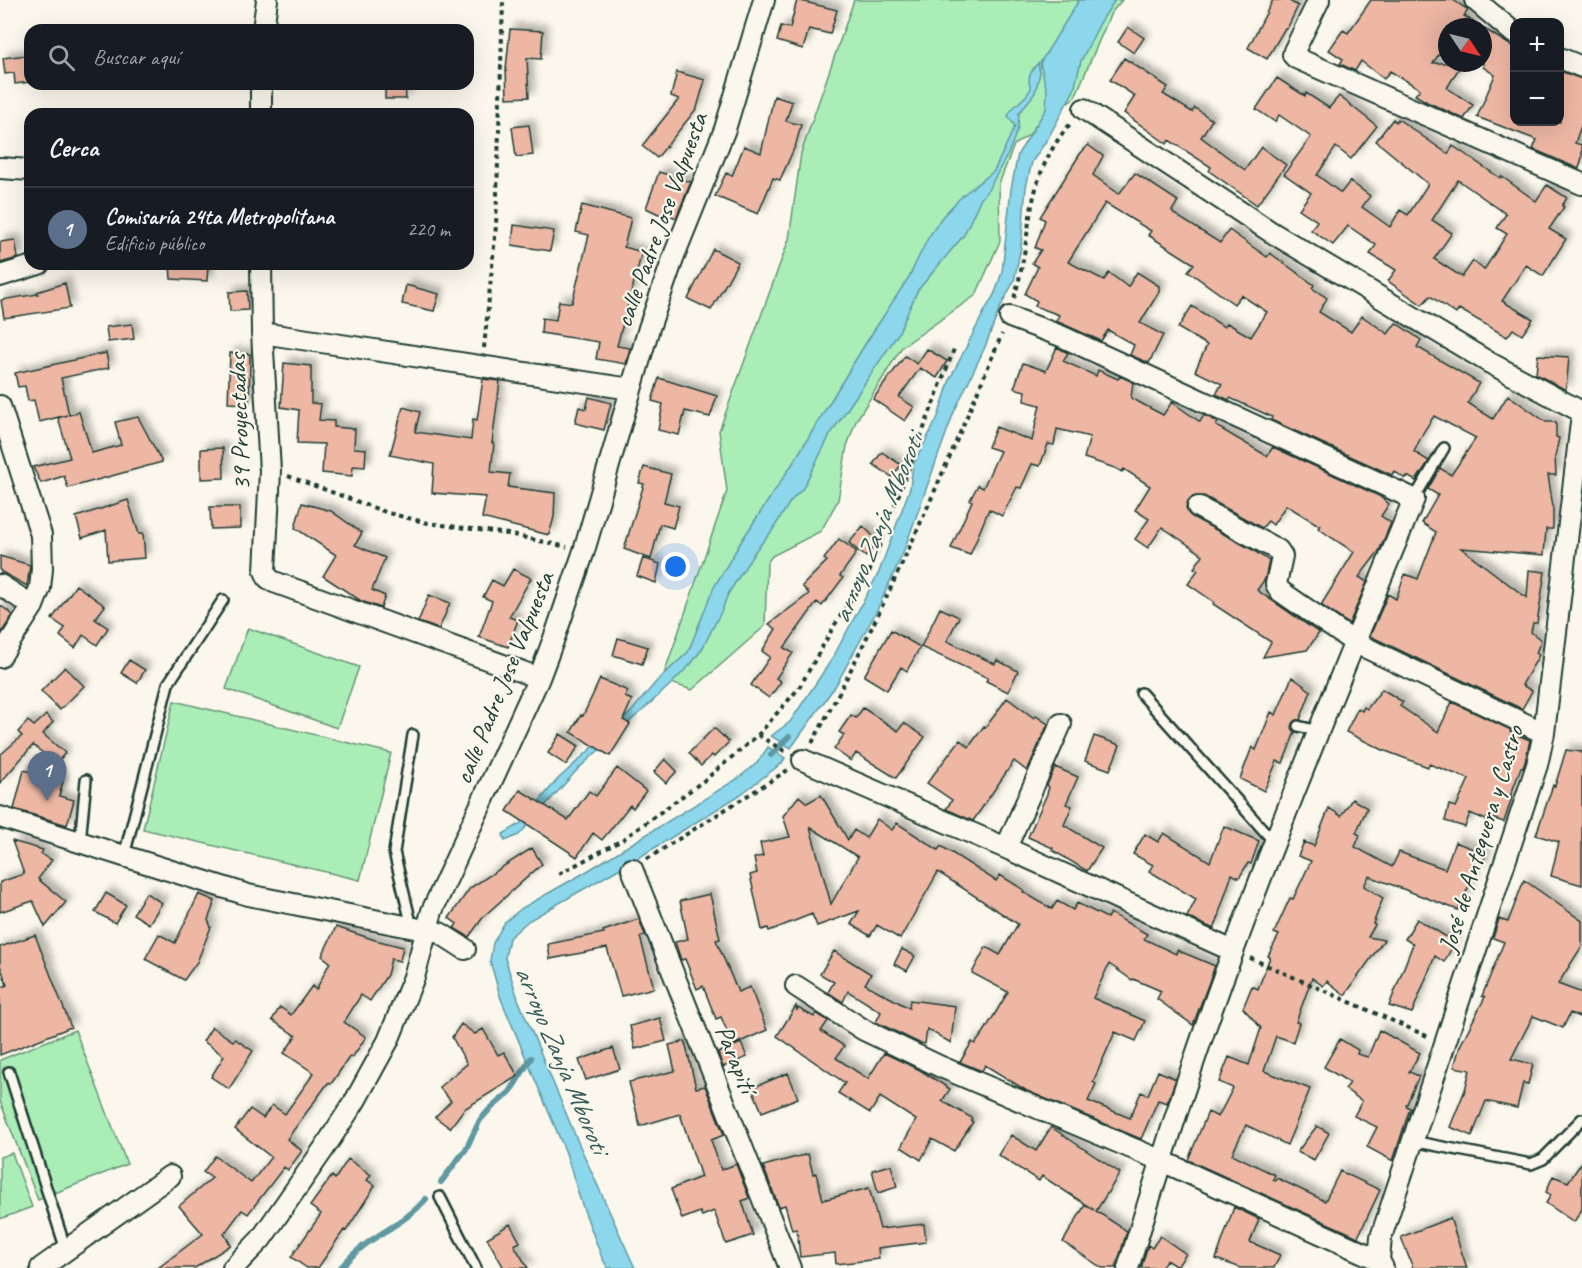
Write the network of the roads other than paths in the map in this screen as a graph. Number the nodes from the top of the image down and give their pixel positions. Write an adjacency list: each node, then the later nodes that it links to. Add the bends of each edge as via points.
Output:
1 (267, 0): 5 (street)
2 (764, 0): 20 (street, calle Padre Jose Valpuesta, via 725,129 675,253)
3 (1319, 0): 14 (street, via 1294,51 1296,58)
4 (1475, 0): 6 (street)
5 (264, 24)
6 (1510, 29)
7 (1564, 60): 8 (street)
8 (1582, 67)
9 (261, 90): 10 (street)
10 (261, 108)
11 (1084, 109): 22 (street, via 1270,232)
12 (0, 168): 13 (street)
13 (24, 170)
14 (1582, 184)
15 (24, 269): 17 (street)
16 (261, 270): 19 (street, 39 Proyectadas)
17 (0, 276)
18 (1010, 317): 24 (street, via 1061,336)
19 (262, 333): 20 (street); 31 (street, 39 Proyectadas, via 270,471 265,571 268,578)
20 (631, 389): 31 (street, calle Padre Jose Valpuesta, via 584,551)
21 (0, 406): 28 (street, via 41,535 40,588)
22 (1582, 413): 36 (street, José de Antequera y Castro)
23 (1444, 448): 24 (lane)
24 (1414, 499): 29 (street)
25 (1198, 507): 29 (street, via 1278,550 1282,556 1276,584 1280,591)
26 (0, 585): 28 (street)
27 (223, 600): 44 (lane, via 168,684)
28 (33, 606): 30 (street)
29 (1354, 642): 35 (street); 36 (street)
30 (0, 657)
31 (539, 678): 46 (street, calle Padre Jose Valpuesta, via 432,911)
32 (1141, 693): 42 (lane)
33 (1061, 724): 43 (street)
34 (1298, 726): 35 (lane)
35 (1318, 731): 42 (street)
36 (1545, 733): 52 (street, José de Antequera y Castro)
37 (412, 735): 46 (lane, via 394,852)
38 (795, 756): 43 (street)
39 (86, 780): 41 (lane)
40 (0, 817): 41 (street)
41 (80, 842): 44 (street)
42 (1275, 843): 48 (street)
43 (1006, 848): 48 (street)
44 (124, 856): 46 (street, via 248,895)
45 (632, 869): 61 (street, Parapití)
46 (419, 931): 47 (street, via 440,933); 59 (street, calle Padre Jose Valpuesta, via 414,977 388,1041 356,1101 261,1239)
47 (465, 949)
48 (1233, 951): 53 (street)
49 (796, 986): 53 (street, via 864,1030 930,1062)
50 (9, 1072): 56 (lane)
51 (1582, 1119): 52 (lane, via 1543,1159 1530,1164)
52 (1412, 1141): 57 (street, José de Antequera y Castro, via 1381,1237)
53 (1162, 1161): 57 (street); 62 (street)
54 (170, 1176): 56 (street)
55 (441, 1197): 60 (lane)
56 (66, 1250): 58 (street)
57 (1381, 1264)
58 (41, 1268)
59 (233, 1268)
60 (476, 1268)
61 (790, 1268)
62 (1128, 1268)

